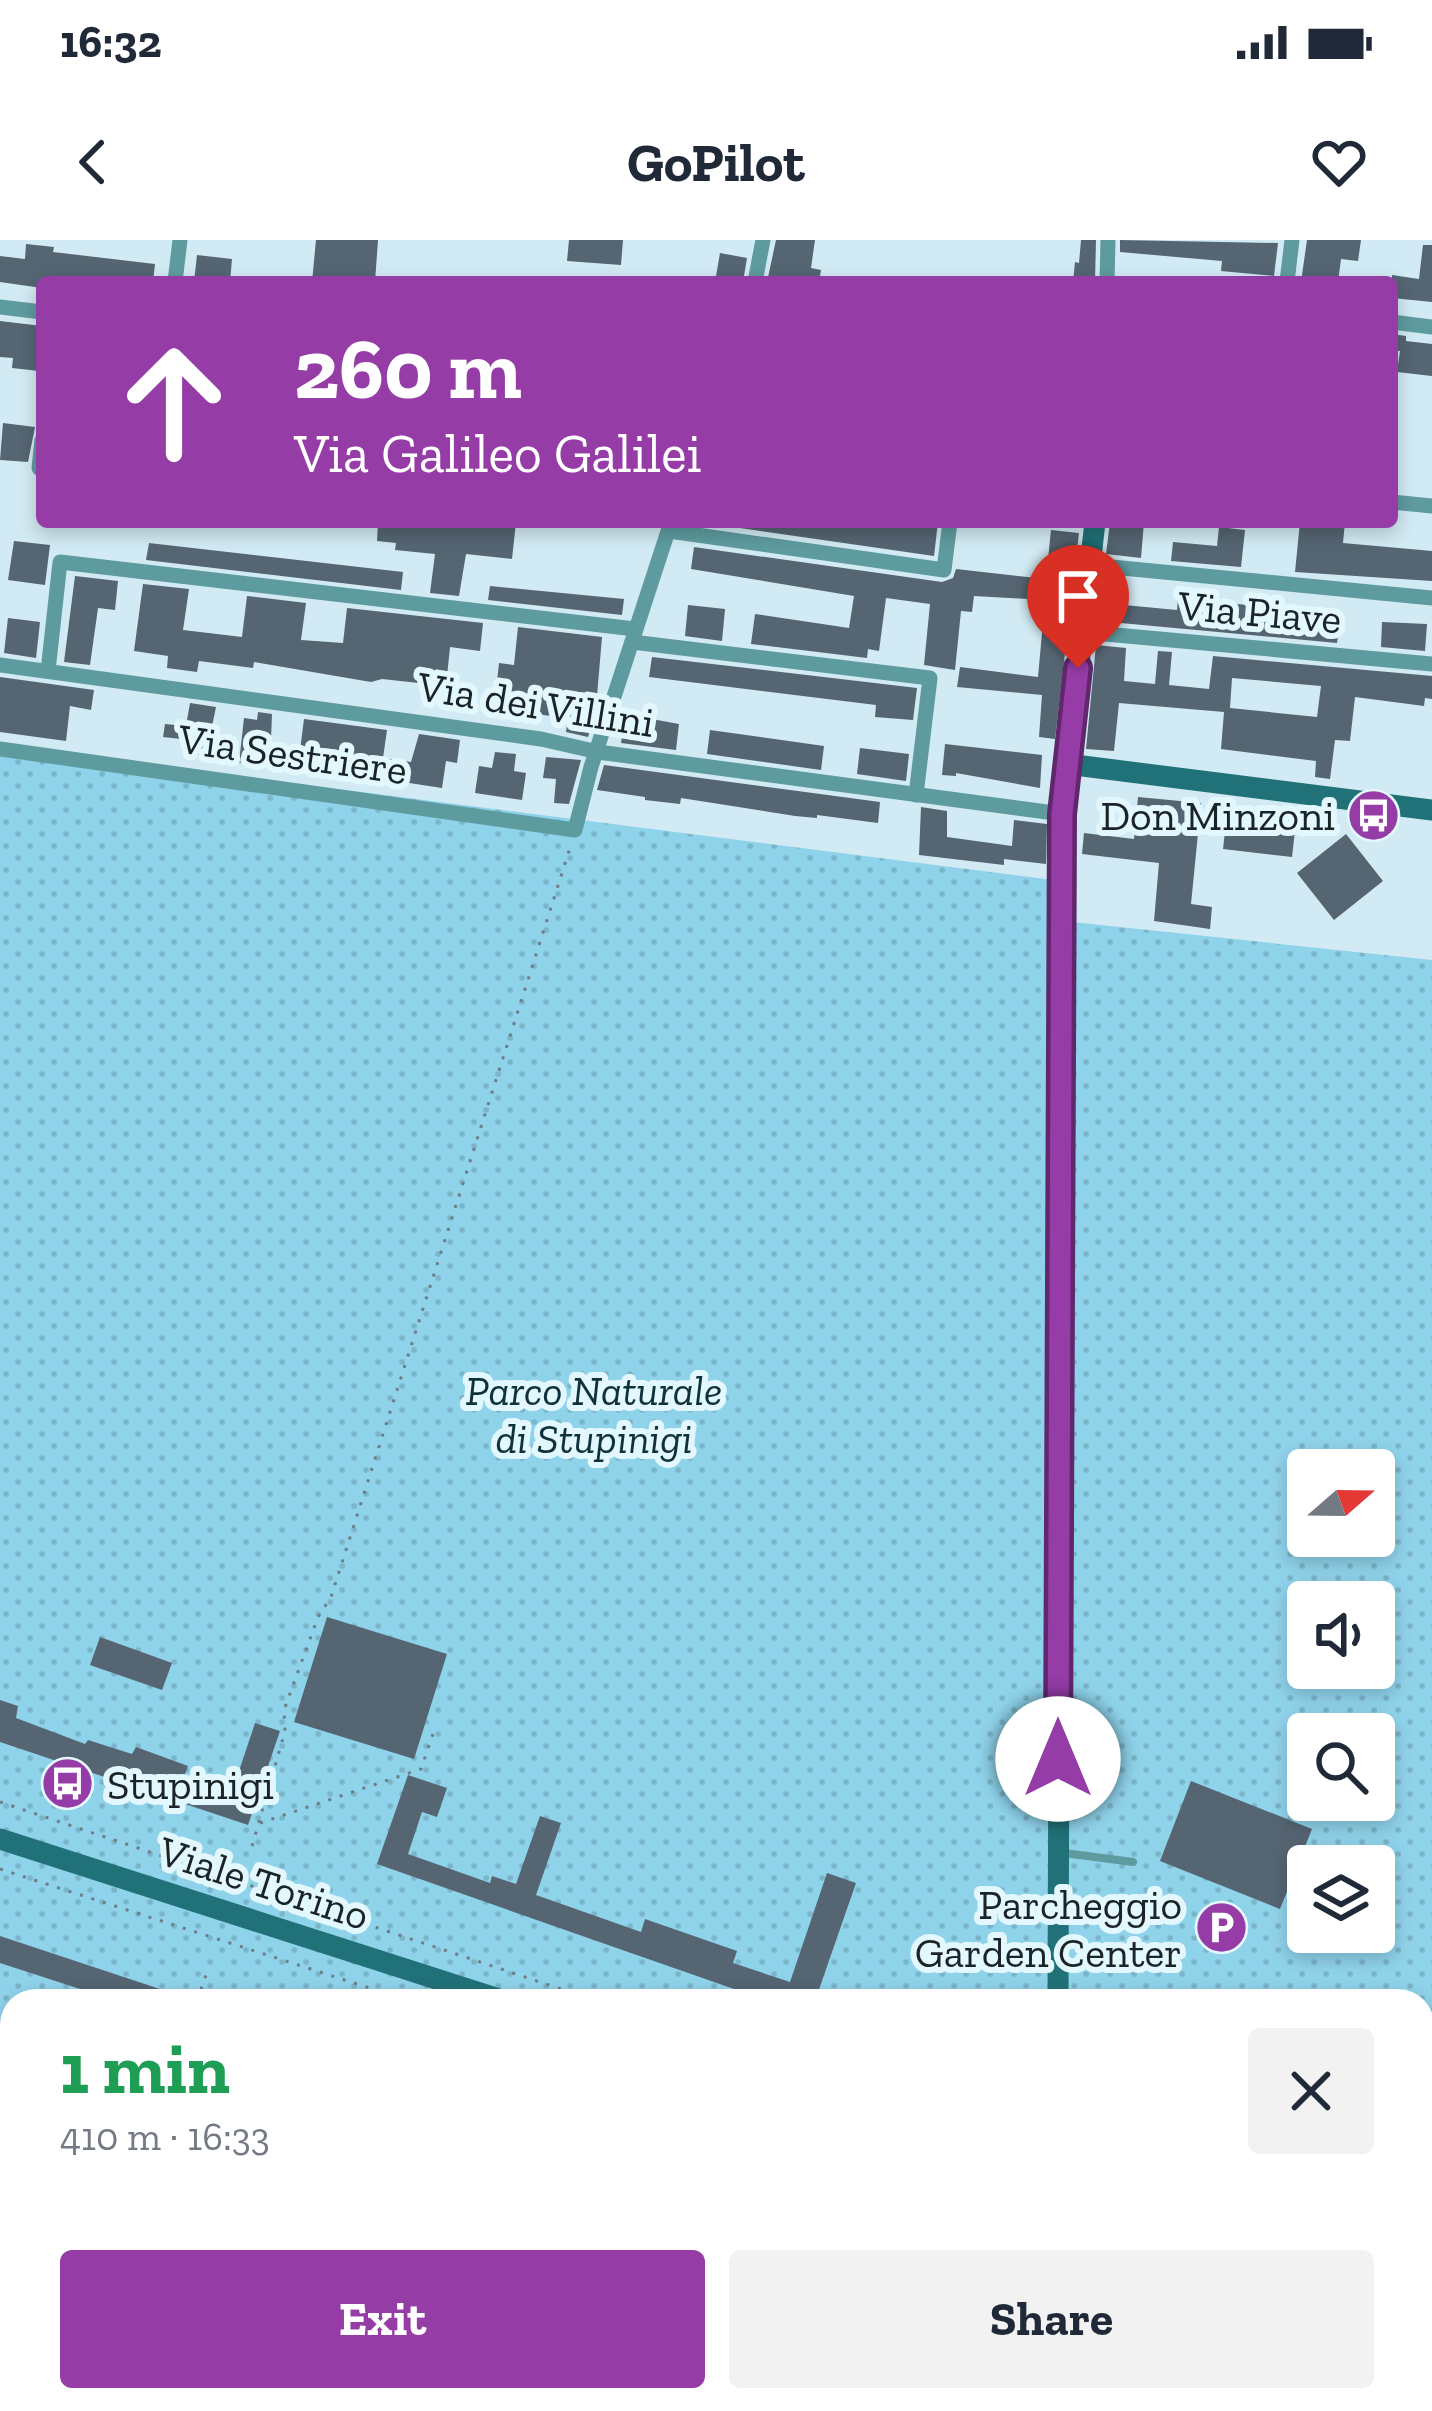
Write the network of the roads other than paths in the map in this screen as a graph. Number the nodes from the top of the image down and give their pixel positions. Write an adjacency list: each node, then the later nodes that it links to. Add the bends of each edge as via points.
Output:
1 (180, 240): 5 (street)
2 (763, 240): 6 (street)
3 (1108, 240): 7 (street)
4 (1292, 240): 8 (street)
5 (176, 276)
6 (756, 276)
7 (1107, 276)
8 (1288, 276)
9 (0, 307): 10 (street)
10 (36, 311)
11 (1398, 323): 12 (street)
12 (1432, 327)
13 (1398, 503): 14 (street)
14 (1432, 506)
15 (669, 528): 22 (street)
16 (682, 528): 17 (street, via 944,570)
17 (949, 528)
18 (1094, 528): 19 (street)
19 (1091, 565): 20 (street); 21 (street)
20 (1432, 598)
21 (1083, 632): 23 (street, Via Piave); 28 (street)
22 (634, 636): 25 (street, via 60,562); 27 (street); 29 (street, via 931,678)
23 (1432, 664)
24 (0, 665): 25 (street, Via dei Villini)
25 (48, 671): 27 (street, Via dei Villini)
26 (0, 749): 27 (street, Via Sestriere, via 575,830)
27 (598, 752): 29 (street, Via dei Villini)
28 (1066, 764): 30 (street); 31 (street)
29 (916, 795): 31 (street, Via dei Villini)
30 (1432, 810)
31 (1062, 814): 33 (street)
32 (0, 1839): 35 (street, Viale Torino)
33 (1058, 1852): 34 (lane); 36 (street)
34 (1133, 1862)
35 (468, 1989)
36 (1058, 1989)

